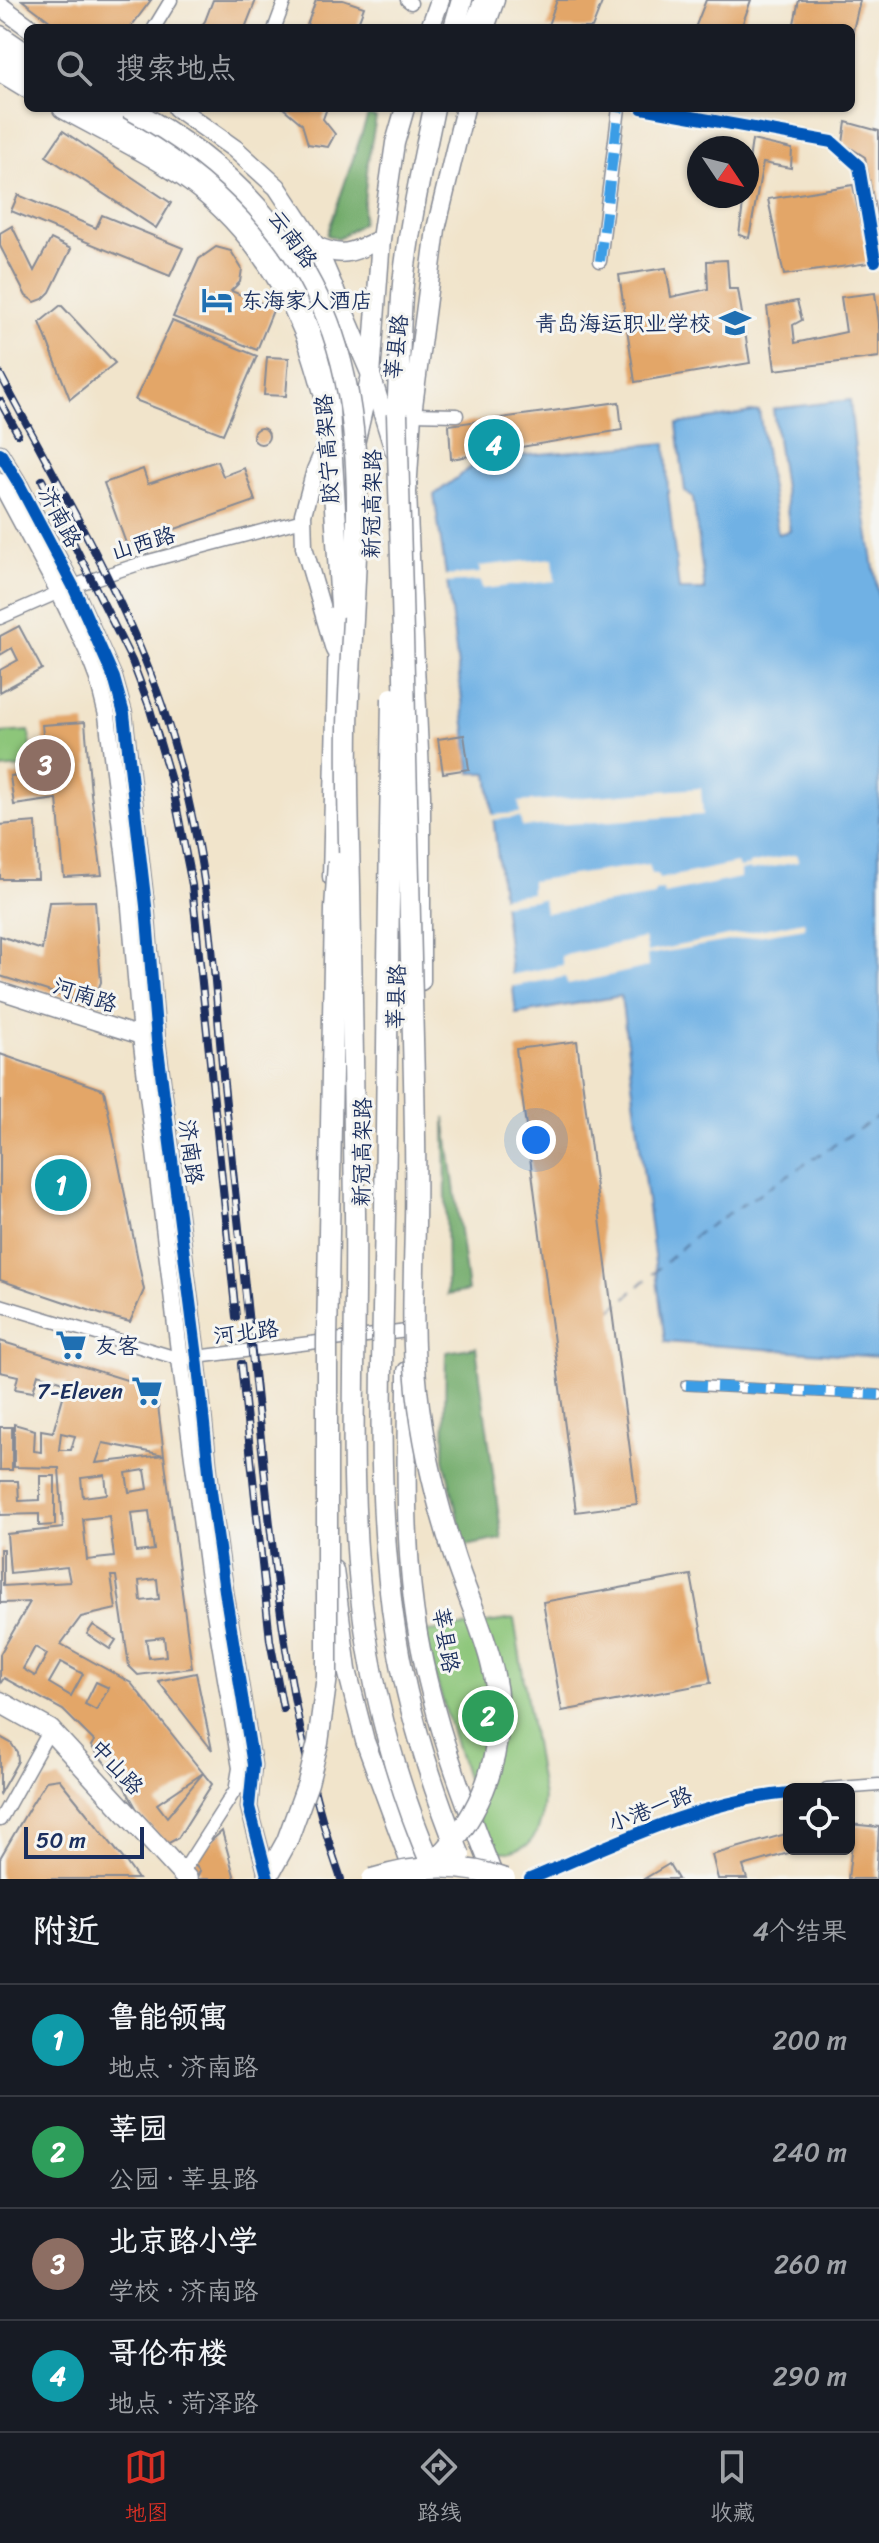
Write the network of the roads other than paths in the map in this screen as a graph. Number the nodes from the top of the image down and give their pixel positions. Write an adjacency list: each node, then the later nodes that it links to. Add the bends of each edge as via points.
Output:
1 (171, 0): 9 (street)
2 (285, 0): 10 (street)
3 (440, 0): 11 (main road)
4 (462, 0): 12 (main road)
5 (485, 0): 13 (main road)
6 (495, 0): 14 (main road)
7 (0, 6): 8 (main road)
8 (25, 24)
9 (156, 24)
10 (276, 24)
11 (431, 24)
12 (455, 24)
13 (475, 24)
14 (486, 24)
15 (0, 36): 17 (main road)
16 (0, 52): 18 (main road)
17 (24, 52)
18 (24, 67)
19 (0, 71): 20 (main road)
20 (24, 86)
21 (70, 112): 48 (main road, bridge, via 172,168 227,212 270,267 305,334 329,409)
22 (103, 112): 37 (main road, 云南路, via 186,163 267,238 303,294)
23 (135, 112): 48 (main road, 胶宁高架路, bridge, via 207,158 259,209 315,290 336,345 350,399 356,469)
24 (183, 112): 33 (main road, 云南路, via 277,187)
25 (404, 112): 32 (main road, 莘县路)
26 (433, 112): 31 (main road)
27 (440, 112): 31 (main road)
28 (464, 112): 38 (main road, 莘县路, via 436,229)
29 (619, 112): 34 (street)
30 (664, 112): 35 (street, via 832,142 859,166)
31 (411, 224): 38 (main road, via 403,289)
32 (381, 239): 33 (main road, via 350,254); 36 (main road, 莘县路)
33 (316, 246): 36 (main road, 云南路)
34 (600, 261)
35 (875, 261)
36 (371, 375): 41 (main road, 莘县路); 43 (main road, 云南路)
37 (336, 401): 41 (main road, 云南路); 44 (street)
38 (404, 414): 39 (street); 43 (main road, 莘县路); 70 (main road, bridge, via 417,1390 433,1480 490,1659 499,1713 495,1753 474,1811 449,1847); 72 (main road, 新冠高架路, bridge, via 387,981 385,1532 395,1633 415,1726)
39 (457, 415)
40 (0, 453): 45 (street, 济南路)
41 (349, 470): 47 (main road, 莘县路, via 342,509)
42 (0, 482): 45 (street, 济南路)
43 (407, 492): 53 (main road, 莘县路, via 421,795 422,974)
44 (303, 520): 45 (street, 山西路); 47 (street, via 304,547)
45 (66, 589): 46 (street, 山西路); 50 (street, 济南路, via 107,715); 51 (street, 济南路, via 114,678 124,714)
46 (0, 618)
47 (336, 658): 54 (main road, 莘县路)
48 (347, 730): 68 (main road, bridge, via 335,909 327,1676 308,1783); 71 (main road, 新冠高架路, bridge, via 359,1567 370,1663 386,1731)
49 (0, 991): 50 (street, 河南路)
50 (141, 1036): 51 (street, 河南路); 55 (street, 济南路)
51 (157, 1041): 55 (street, 济南路)
52 (0, 1305): 55 (street, 河北路)
53 (407, 1331): 54 (street, 河北路); 73 (main road, 莘县路, via 407,1526 418,1632 448,1753)
54 (324, 1343): 55 (street, 河北路); 70 (main road, 莘县路, via 331,1544 347,1670 365,1741)
55 (189, 1358): 60 (street, 济南路); 62 (street, 济南路, via 208,1571 241,1768)
56 (686, 1385): 57 (street)
57 (879, 1395)
58 (0, 1702): 59 (main road, 中山路)
59 (50, 1730): 65 (street); 67 (main road, 中山路)
60 (253, 1765): 62 (street); 68 (street, 济南路, via 249,1807)
61 (879, 1785): 63 (street)
62 (238, 1786): 67 (street)
63 (855, 1787)
64 (783, 1794): 66 (street, 小港一路, via 711,1807)
65 (0, 1820)
66 (563, 1865): 75 (street, 小港一路); 76 (street)
67 (182, 1877)
68 (267, 1879)
69 (372, 1879): 74 (main road, bridge, via 435,1867)
70 (414, 1879)
71 (438, 1879)
72 (470, 1879)
73 (495, 1879)
74 (505, 1879)
75 (530, 1879)
76 (556, 1879)

